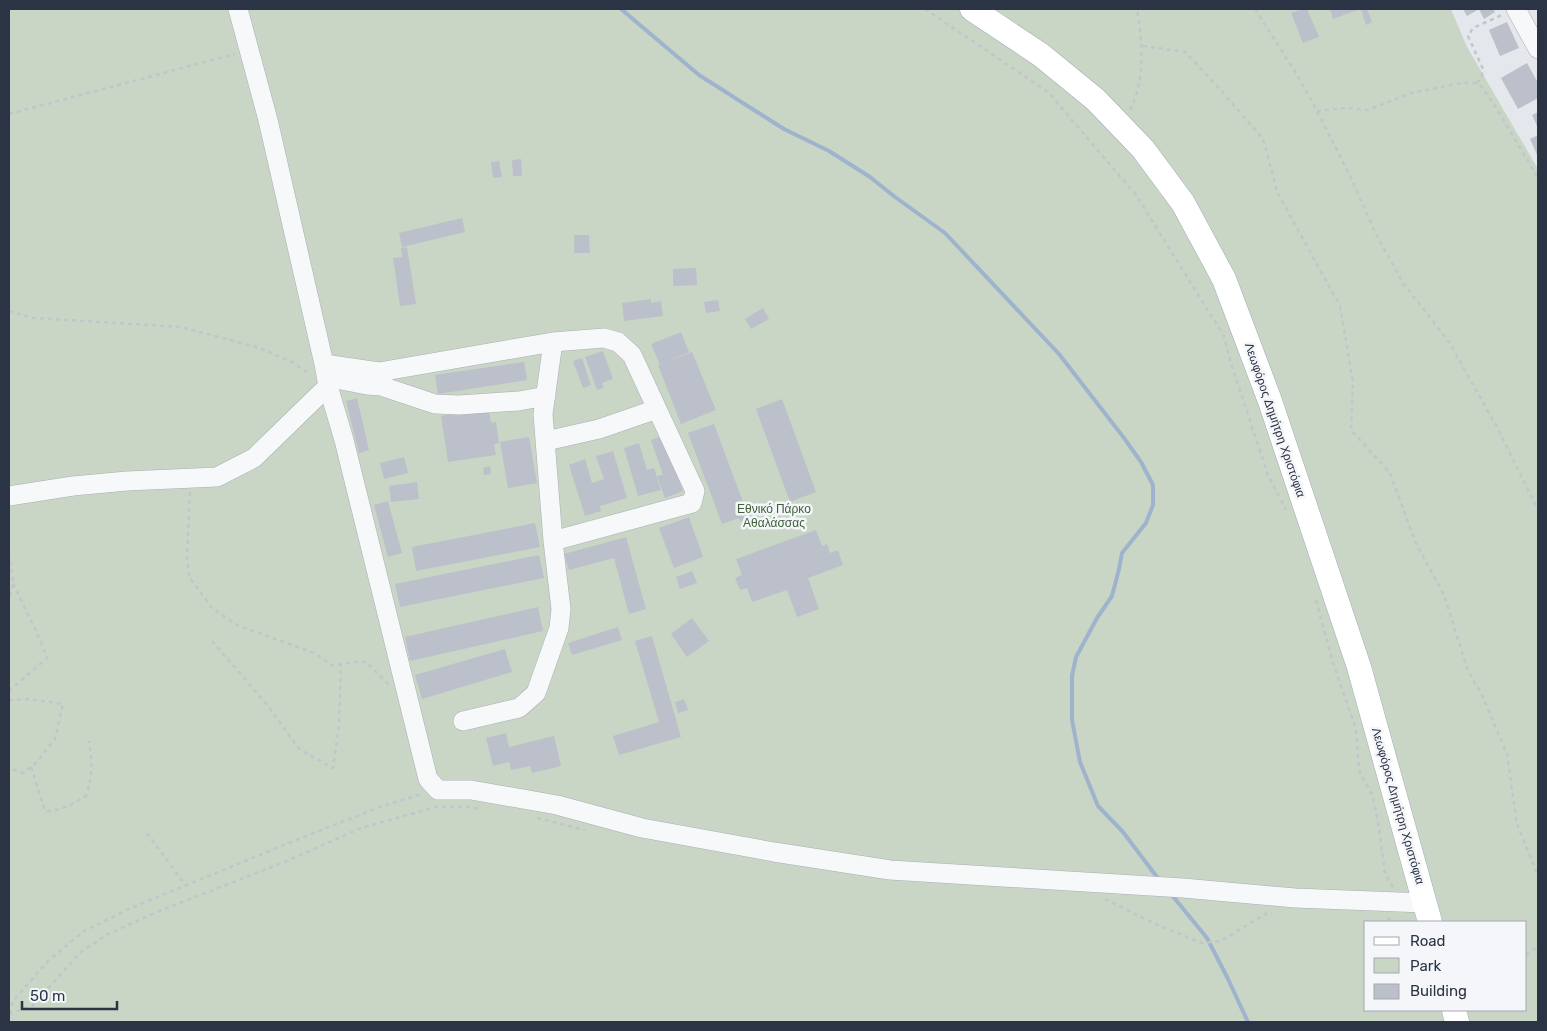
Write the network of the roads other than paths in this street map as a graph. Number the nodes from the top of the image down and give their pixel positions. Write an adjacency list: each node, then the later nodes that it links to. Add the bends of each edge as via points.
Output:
1 (238, 9): 6 (street, via 270,129)
2 (972, 9): 14 (main road, Λεωφόρος Δημήτρη Χριστόφια, via 1041,54 1096,100 1143,149 1183,203 1224,279 1270,401 1359,667)
3 (1510, 11): 4 (street)
4 (1538, 49)
5 (553, 342): 7 (street); 8 (street); 9 (street, via 604,338 618,342 632,354)
6 (326, 376): 7 (street); 11 (street, via 254,458 217,477 100,483); 14 (street, via 428,779 438,790 471,790 547,804 642,828 890,870 1168,887)
7 (380, 379): 8 (street, via 435,404 459,405)
8 (546, 396): 10 (street, via 543,414)
9 (657, 409): 10 (street, via 599,430); 12 (street, via 695,491 692,503)
10 (546, 441): 12 (street)
11 (9, 496)
12 (553, 541): 13 (street, via 561,609 559,628 536,693 519,708)
13 (463, 721)
14 (1420, 909)

